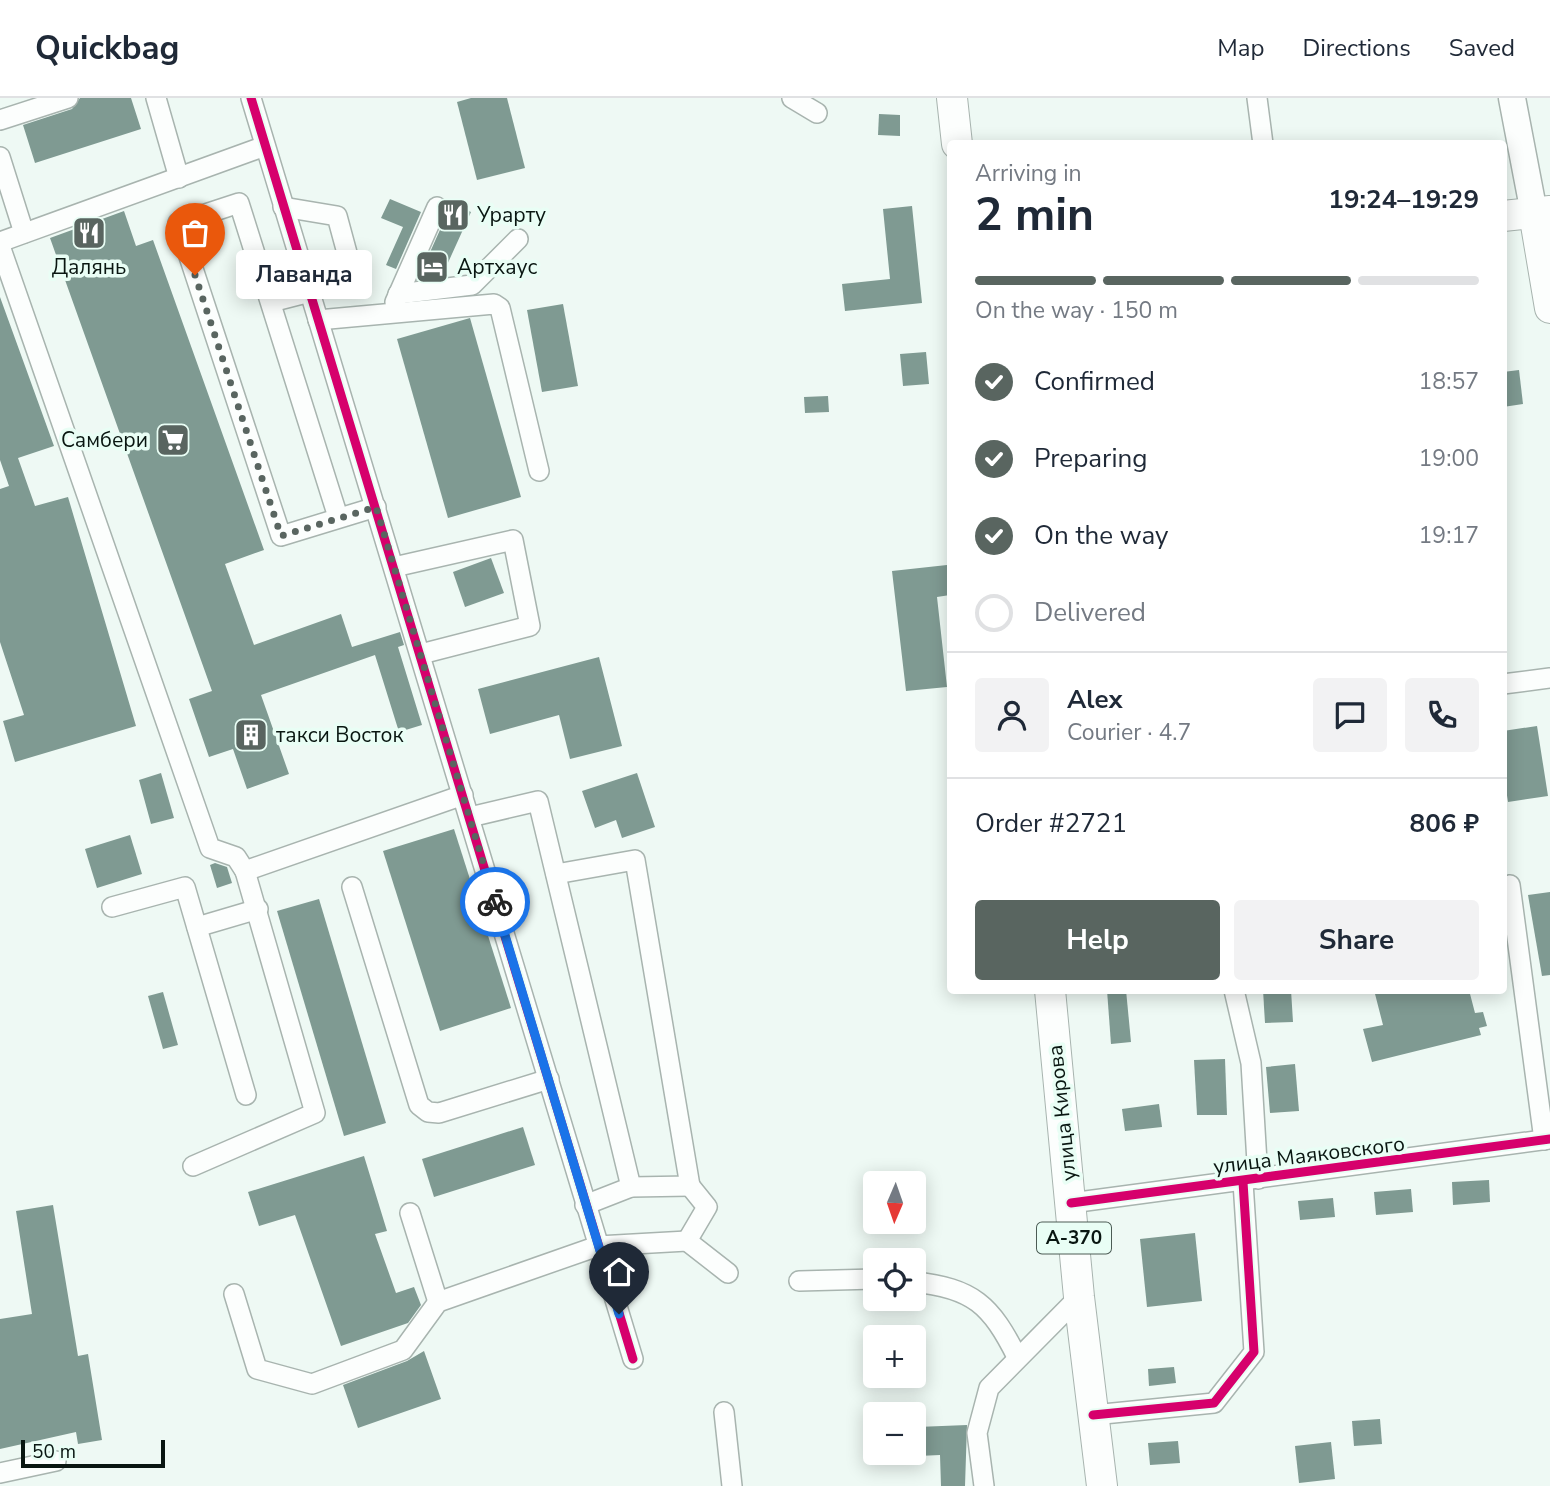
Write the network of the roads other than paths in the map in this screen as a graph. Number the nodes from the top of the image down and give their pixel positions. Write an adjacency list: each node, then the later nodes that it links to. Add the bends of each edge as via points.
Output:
1 (68, 98): 9 (street)
2 (156, 98): 14 (street)
3 (251, 98): 12 (street)
4 (792, 98): 8 (street)
5 (952, 98): 10 (highway)
6 (1257, 98): 11 (street)
7 (1511, 98): 17 (main road)
8 (817, 113)
9 (0, 120)
10 (957, 140)
11 (1262, 140)
12 (265, 146): 14 (street); 15 (street)
13 (0, 157): 19 (street)
14 (179, 178): 19 (street)
15 (284, 207): 22 (street, via 337,216); 23 (street)
16 (437, 207): 24 (street)
17 (1542, 212): 18 (highway); 26 (highway)
18 (1507, 216)
19 (24, 233): 21 (street)
20 (518, 239): 24 (street, via 472,285)
21 (0, 244): 38 (street, via 210,848 236,857)
22 (351, 264)
23 (310, 292): 25 (street); 28 (street)
24 (398, 294): 27 (street)
25 (271, 302): 31 (street); 31 (street, via 239,203 178,223 281,536)
26 (1550, 308)
27 (390, 312): 28 (street); 29 (street, via 487,303 500,308)
28 (318, 320): 30 (street)
29 (539, 471)
30 (376, 507): 31 (street); 32 (street)
31 (338, 517)
32 (394, 567): 33 (street); 33 (street, via 513,540 530,626)
33 (421, 654): 36 (street)
34 (1550, 678): 35 (street)
35 (1507, 683)
36 (463, 794): 37 (street); 38 (street)
37 (470, 817): 39 (street, via 538,801); 47 (street)
38 (245, 871): 43 (street)
39 (556, 874): 52 (street, via 635,860); 53 (street)
40 (1510, 885): 49 (street)
41 (352, 887): 47 (street, via 419,1105 439,1113)
42 (112, 907): 44 (street, via 185,887)
43 (258, 909): 44 (street); 50 (street, via 314,1114)
44 (197, 927): 48 (street)
45 (1051, 994): 54 (highway, улица Кирова / А-370)
46 (1235, 994): 51 (street, улица Маяковского, via 1251,1063)
47 (549, 1079): 55 (street)
48 (246, 1095)
49 (1547, 1140): 51 (street, улица Маяковского)
50 (193, 1166)
51 (1251, 1180): 54 (street, улица Маяковского); 69 (street, via 1254,1352 1214,1403)
52 (690, 1186): 53 (street); 57 (street, via 707,1207)
53 (631, 1187): 55 (street)
54 (1071, 1203): 64 (highway, улица Кирова / А-370)
55 (585, 1205): 58 (street)
56 (410, 1213): 65 (street)
57 (687, 1241): 58 (street); 59 (street)
58 (598, 1246): 65 (street); 67 (street)
59 (728, 1273)
60 (863, 1279): 61 (street)
61 (799, 1281)
62 (926, 1283): 66 (street, via 946,1285 986,1306)
63 (234, 1294): 65 (street, via 257,1369 312,1384 403,1350)
64 (1079, 1297): 66 (street); 69 (highway, улица Кирова / А-370)
65 (438, 1302)
66 (1017, 1357): 73 (street, via 989,1388 977,1433)
67 (633, 1359)
68 (724, 1412): 72 (street)
69 (1093, 1415): 74 (highway, улица Кирова / А-370)
70 (56, 1461): 71 (street)
71 (0, 1474)
72 (732, 1486)
73 (984, 1486)
74 (1102, 1486)

